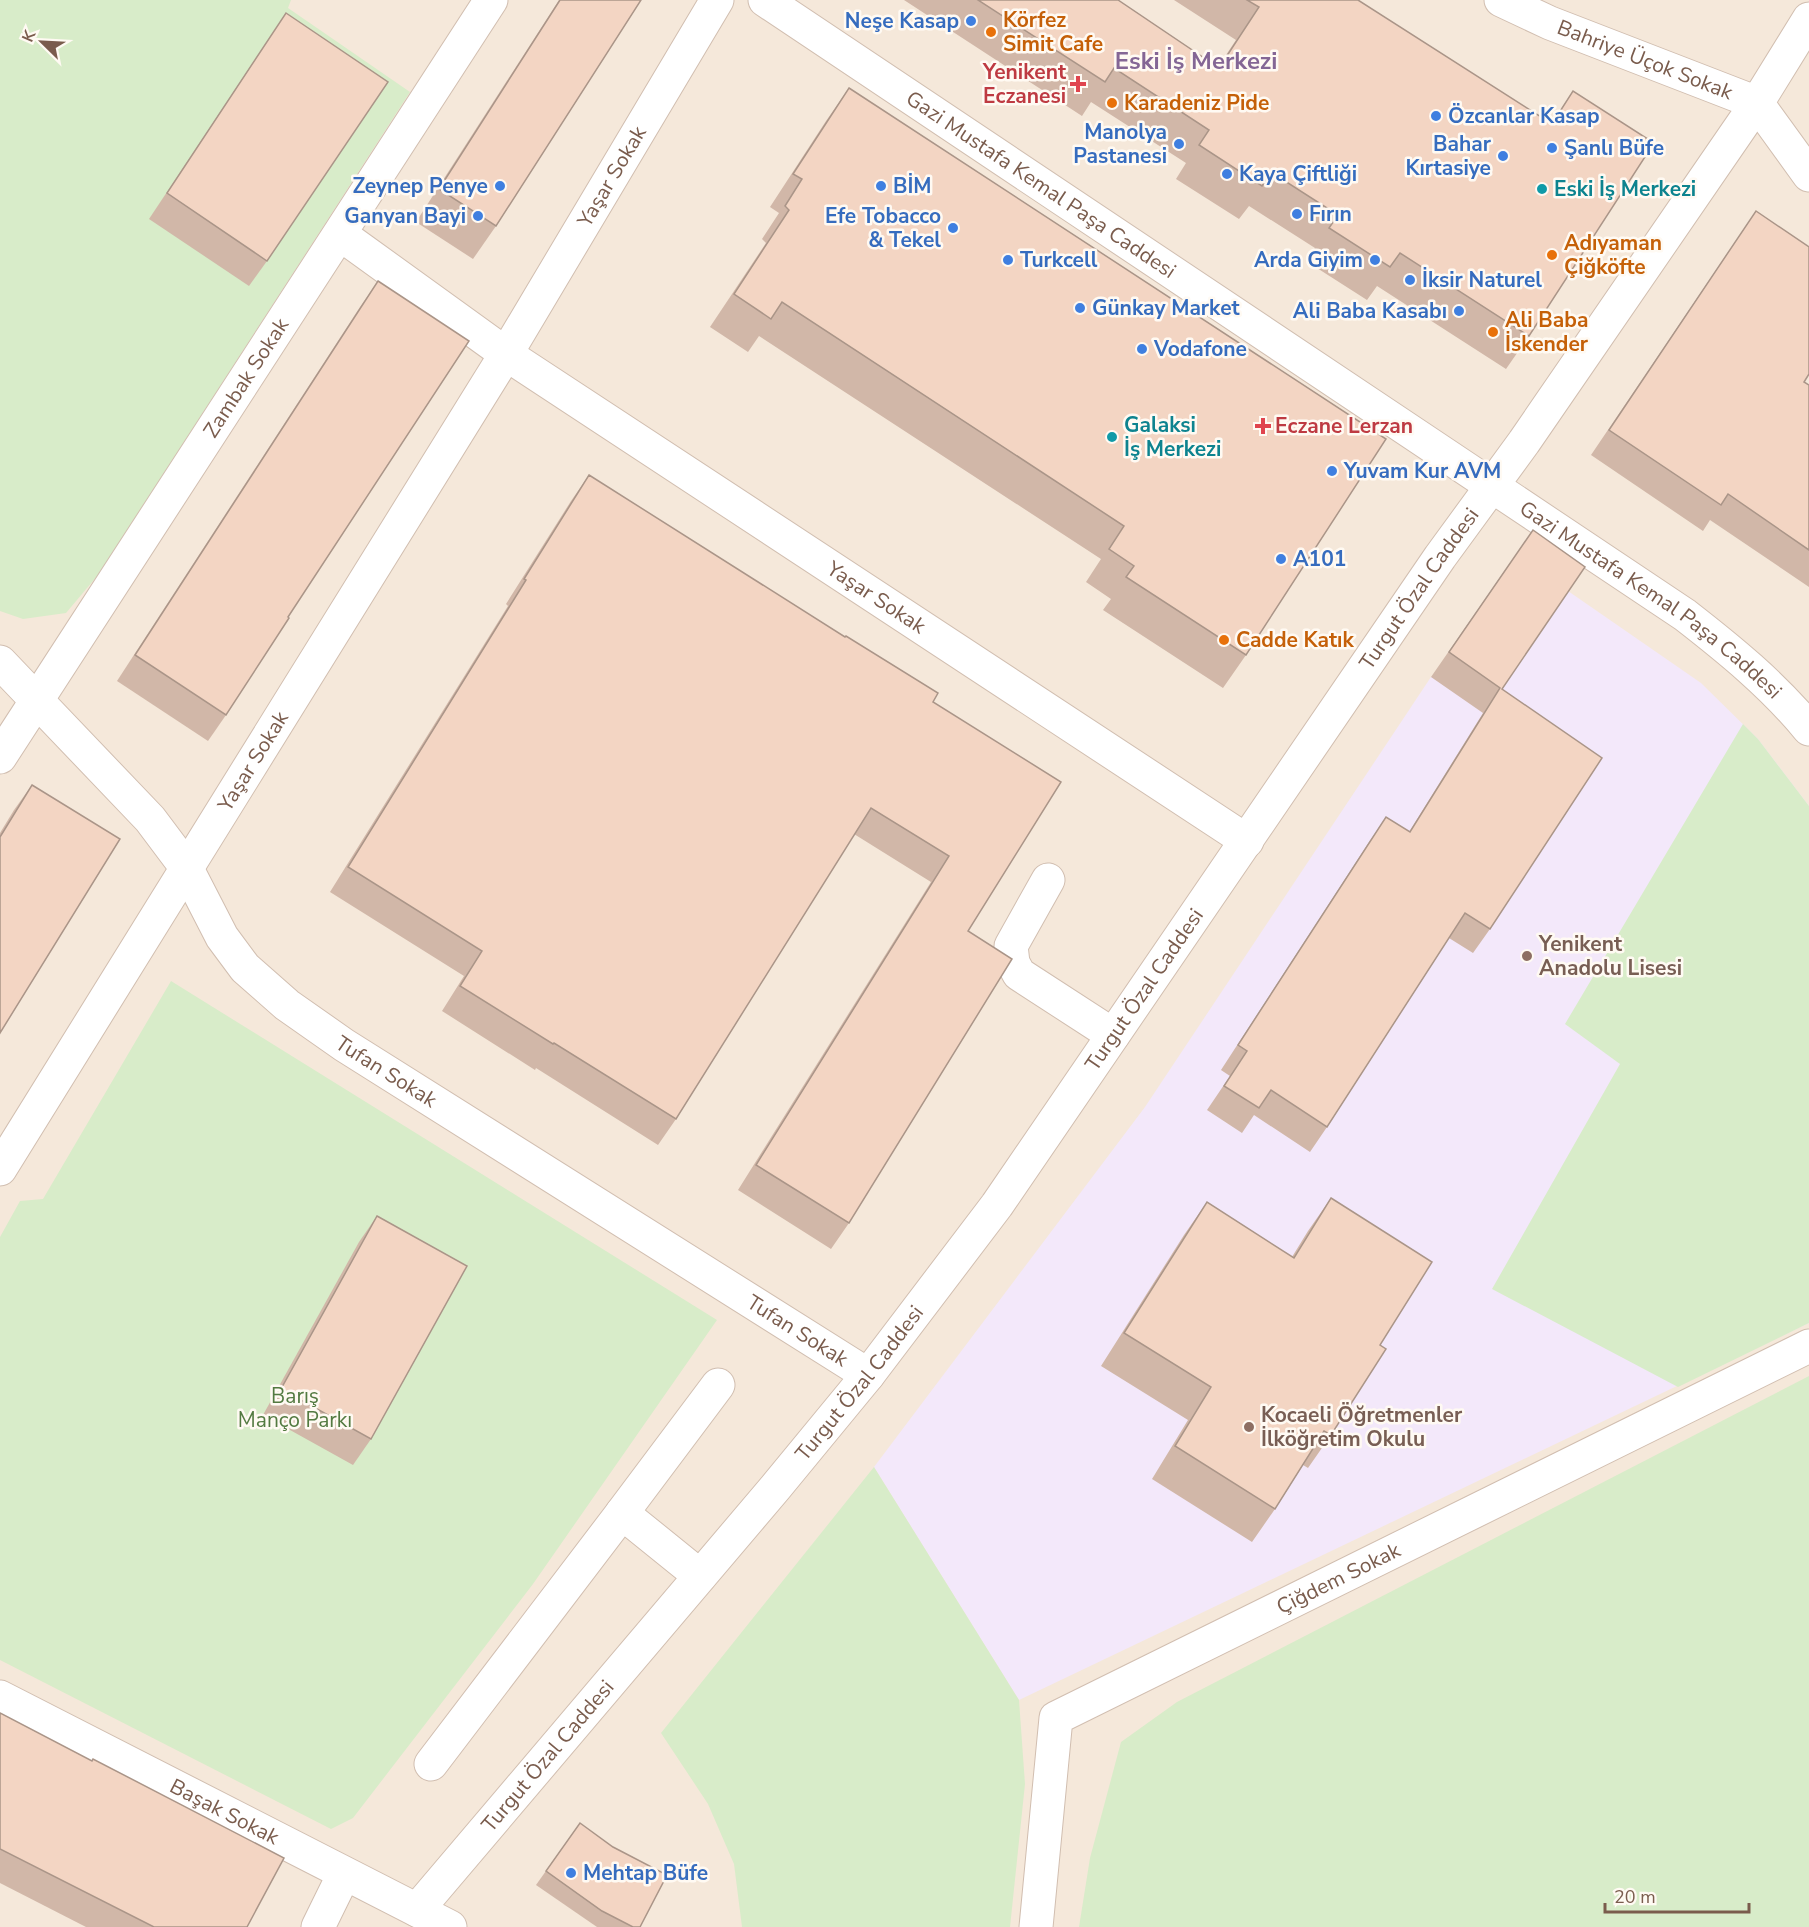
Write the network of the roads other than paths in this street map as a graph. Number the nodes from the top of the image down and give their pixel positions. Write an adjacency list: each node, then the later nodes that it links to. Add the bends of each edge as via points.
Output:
1 (491, 0): 8 (street, Zambak Sokak)
2 (717, 0): 9 (street, Yaşar Sokak)
3 (765, 0): 10 (street, Gazi Mustafa Kemal Paşa Caddesi)
4 (1502, 0): 6 (street, Bahriye Üçok Sokak, via 1550,23)
5 (1809, 19): 6 (street, Turgut Özal Caddesi)
6 (1757, 103): 7 (street); 10 (street, Turgut Özal Caddesi)
7 (1809, 175)
8 (340, 234): 9 (street, Yaşar Sokak); 12 (street, Zambak Sokak)
9 (506, 354): 15 (street, Yaşar Sokak); 16 (street, Yaşar Sokak)
10 (1493, 485): 13 (street, Gazi Mustafa Kemal Paşa Caddesi, via 1686,615 1743,661); 15 (street, Turgut Özal Caddesi)
11 (0, 662): 12 (street, Tufan Sokak)
12 (36, 702): 14 (street, Zambak Sokak); 16 (street, Tufan Sokak, via 150,819)
13 (1809, 729)
14 (0, 757)
15 (1246, 841): 18 (street, Turgut Özal Caddesi)
16 (186, 867): 19 (street, Yaşar Sokak); 21 (street, Tufan Sokak, via 222,937 244,968 287,1005 344,1045)
17 (1048, 880): 18 (street, via 1011,946 1013,963 1018,974)
18 (1113, 1035): 21 (street, Turgut Özal Caddesi, via 997,1205)
19 (0, 1169)
20 (1809, 1346): 31 (street, Çiğdem Sokak, via 1056,1718)
21 (868, 1375): 24 (street, Turgut Özal Caddesi)
22 (718, 1384): 23 (street)
23 (621, 1513): 24 (street); 26 (street)
24 (700, 1576): 28 (street, Turgut Özal Caddesi)
25 (0, 1697): 27 (street, Başak Sokak)
26 (431, 1764)
27 (344, 1874): 28 (street, Başak Sokak); 29 (street)
28 (417, 1910): 30 (street, Başak Sokak)
29 (318, 1927)
30 (450, 1927)
31 (1036, 1927)

